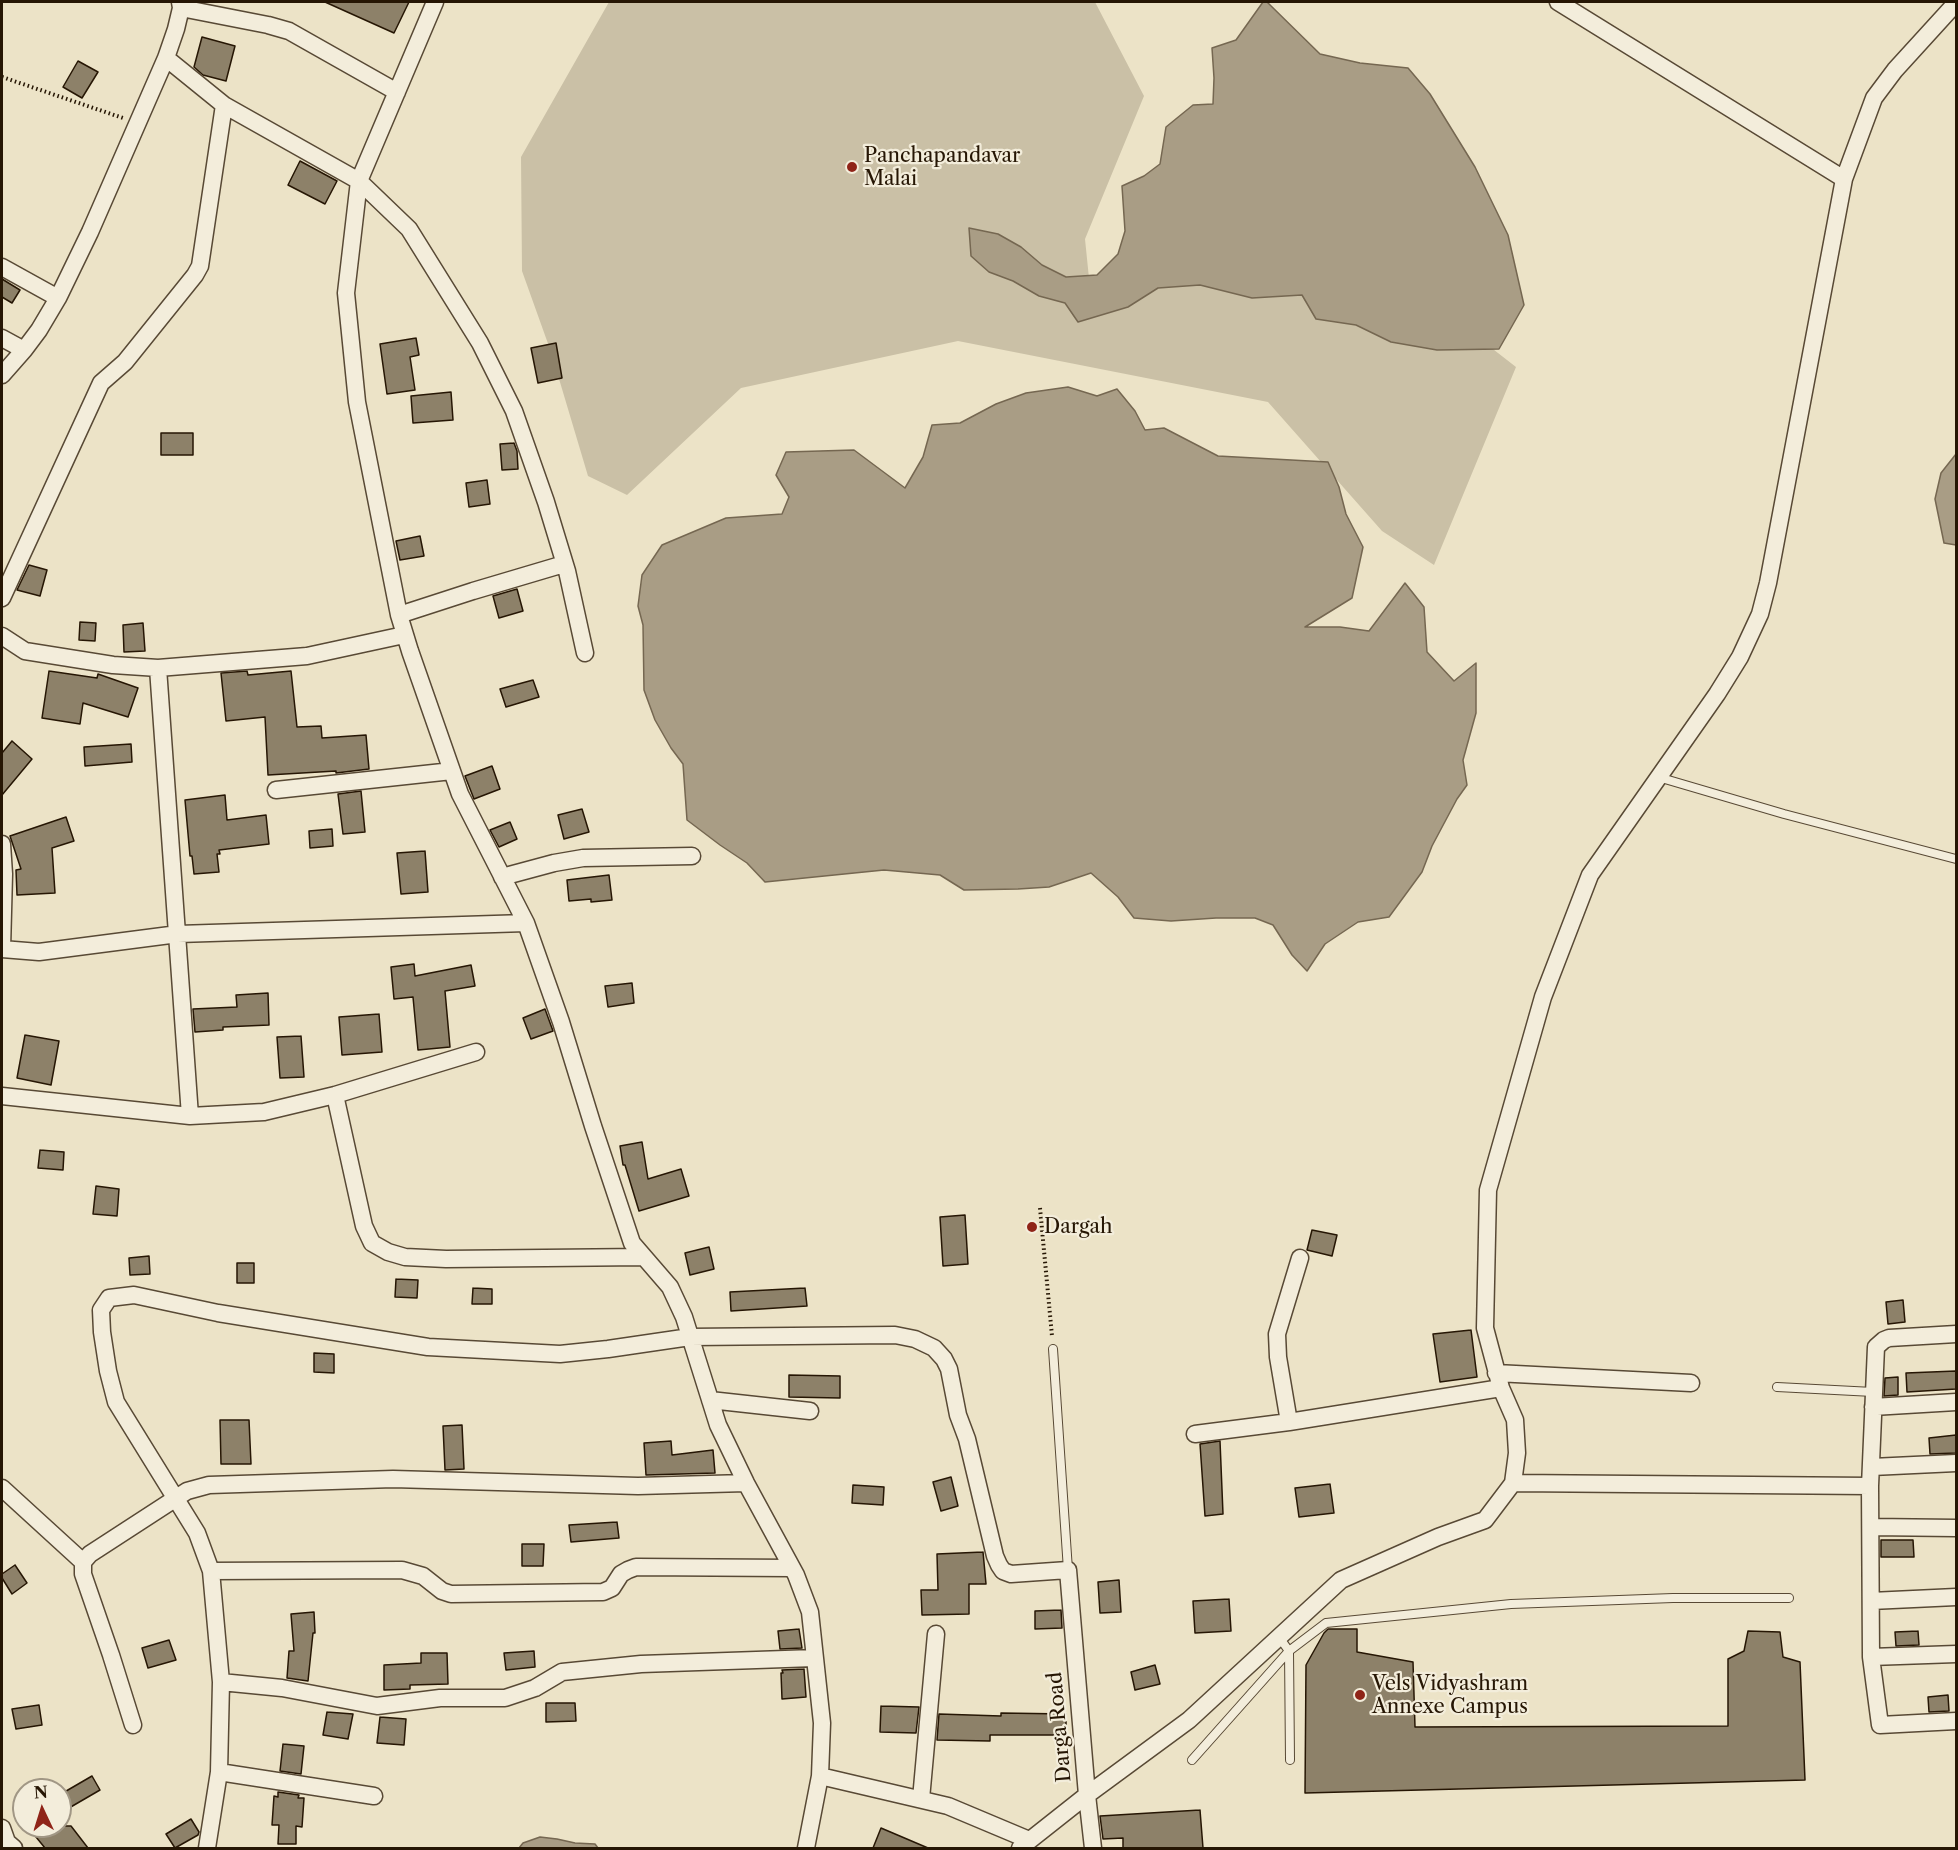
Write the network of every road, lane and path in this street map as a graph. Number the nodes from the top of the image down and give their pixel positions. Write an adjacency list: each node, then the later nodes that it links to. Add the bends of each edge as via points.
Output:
1 (434, 2): 7 (street)
2 (1558, 2): 10 (street)
3 (1956, 3): 10 (street, via 1874,98)
4 (181, 5): 5 (street); 7 (street, via 289,31)
5 (166, 58): 8 (street); 9 (street)
6 (2, 77): 9 (path)
7 (397, 92): 11 (street)
8 (224, 105): 11 (street); 18 (street, via 200,266 125,362 101,383)
9 (137, 123): 13 (street)
10 (1844, 179): 25 (street, via 1760,614 1717,694)
11 (359, 181): 17 (street, via 409,229 480,343 514,411); 19 (street, via 346,293 357,402)
12 (2, 267): 13 (street)
13 (57, 298): 15 (street)
14 (2, 338): 15 (street)
15 (24, 350): 16 (street)
16 (2, 375)
17 (564, 564): 19 (street); 22 (street)
18 (2, 598)
19 (399, 615): 20 (street)
20 (404, 635): 23 (street, via 308,656); 24 (street)
21 (2, 636): 23 (street, via 25,651)
22 (585, 653)
23 (158, 668): 32 (street)
24 (452, 771): 26 (street); 30 (street)
25 (1658, 777): 29 (lane); 44 (street, via 1590,875 1544,997 1488,1190 1485,1328)
26 (276, 790)
27 (2, 844): 33 (street)
28 (692, 856): 30 (street, via 583,858)
29 (1956, 859)
30 (502, 877): 31 (street)
31 (526, 923): 32 (street); 39 (street, via 632,1243)
32 (178, 934): 33 (street, via 39,952); 37 (street)
33 (2, 949)
34 (476, 1052): 35 (street)
35 (335, 1095): 37 (street, via 264,1112); 39 (street, via 363,1226 372,1243 388,1252 446,1259)
36 (2, 1096): 37 (street)
37 (190, 1116)
38 (1040, 1208): 43 (path)
39 (644, 1257): 42 (street, via 670,1287)
40 (1300, 1258): 51 (street, via 1277,1334)
41 (1956, 1334): 47 (street, via 1884,1340 1876,1347)
42 (690, 1337): 48 (street); 59 (street, via 560,1354 428,1347 218,1313 134,1295 109,1298 101,1310 102,1332 116,1402); 64 (street, via 895,1335 934,1348 949,1369 999,1565 1011,1574)
43 (1053, 1349): 64 (lane)
44 (1499, 1381): 45 (street); 51 (street); 56 (street, via 1515,1420 1517,1453)
45 (1691, 1383)
46 (1777, 1387): 47 (lane)
47 (1873, 1399): 49 (street); 54 (street)
48 (710, 1400): 50 (street); 55 (street)
49 (1956, 1402)
50 (810, 1411)
51 (1289, 1422): 52 (street)
52 (1196, 1434)
53 (1956, 1463): 54 (street)
54 (1872, 1467): 57 (street)
55 (746, 1483): 59 (street, via 638,1486 382,1480 209,1485); 63 (street)
56 (1513, 1483): 57 (street); 70 (street, via 1485,1520 1341,1580)
57 (1870, 1486): 60 (street)
58 (2, 1488): 62 (street)
59 (175, 1499): 62 (street); 65 (street, via 197,1533)
60 (1871, 1527): 61 (street); 68 (street)
61 (1956, 1528)
62 (83, 1562): 77 (street, via 83,1574)
63 (792, 1568): 65 (street, via 636,1567 621,1574 612,1588 603,1592 451,1594 423,1576 402,1570); 73 (street, via 810,1612)
64 (1068, 1570): 82 (street, Darga Road)
65 (211, 1571): 75 (street)
66 (1956, 1597): 68 (street)
67 (1789, 1598): 71 (lane, via 1511,1604 1399,1615 1326,1623)
68 (1871, 1601): 74 (street)
69 (936, 1634): 84 (street)
70 (1279, 1637): 71 (lane); 82 (street, via 1189,1720)
71 (1289, 1651): 78 (lane); 79 (lane)
72 (1956, 1654): 74 (street)
73 (814, 1658): 75 (street, via 641,1664 562,1672 536,1688 505,1698 440,1698 376,1706 282,1688); 81 (street, via 822,1723)
74 (1871, 1658): 76 (street, via 1880,1725)
75 (221, 1682): 80 (street)
76 (1956, 1721)
77 (133, 1725)
78 (1192, 1760)
79 (1290, 1760)
80 (219, 1772): 83 (street); 88 (street)
81 (820, 1776): 84 (street); 89 (street)
82 (1087, 1795): 86 (street, Darga Road); 90 (street)
83 (374, 1796)
84 (921, 1799): 86 (street, via 948,1806)
85 (2, 1828): 87 (street)
86 (1025, 1844)
87 (14, 1848)
88 (207, 1848)
89 (806, 1848)
90 (1093, 1848)

